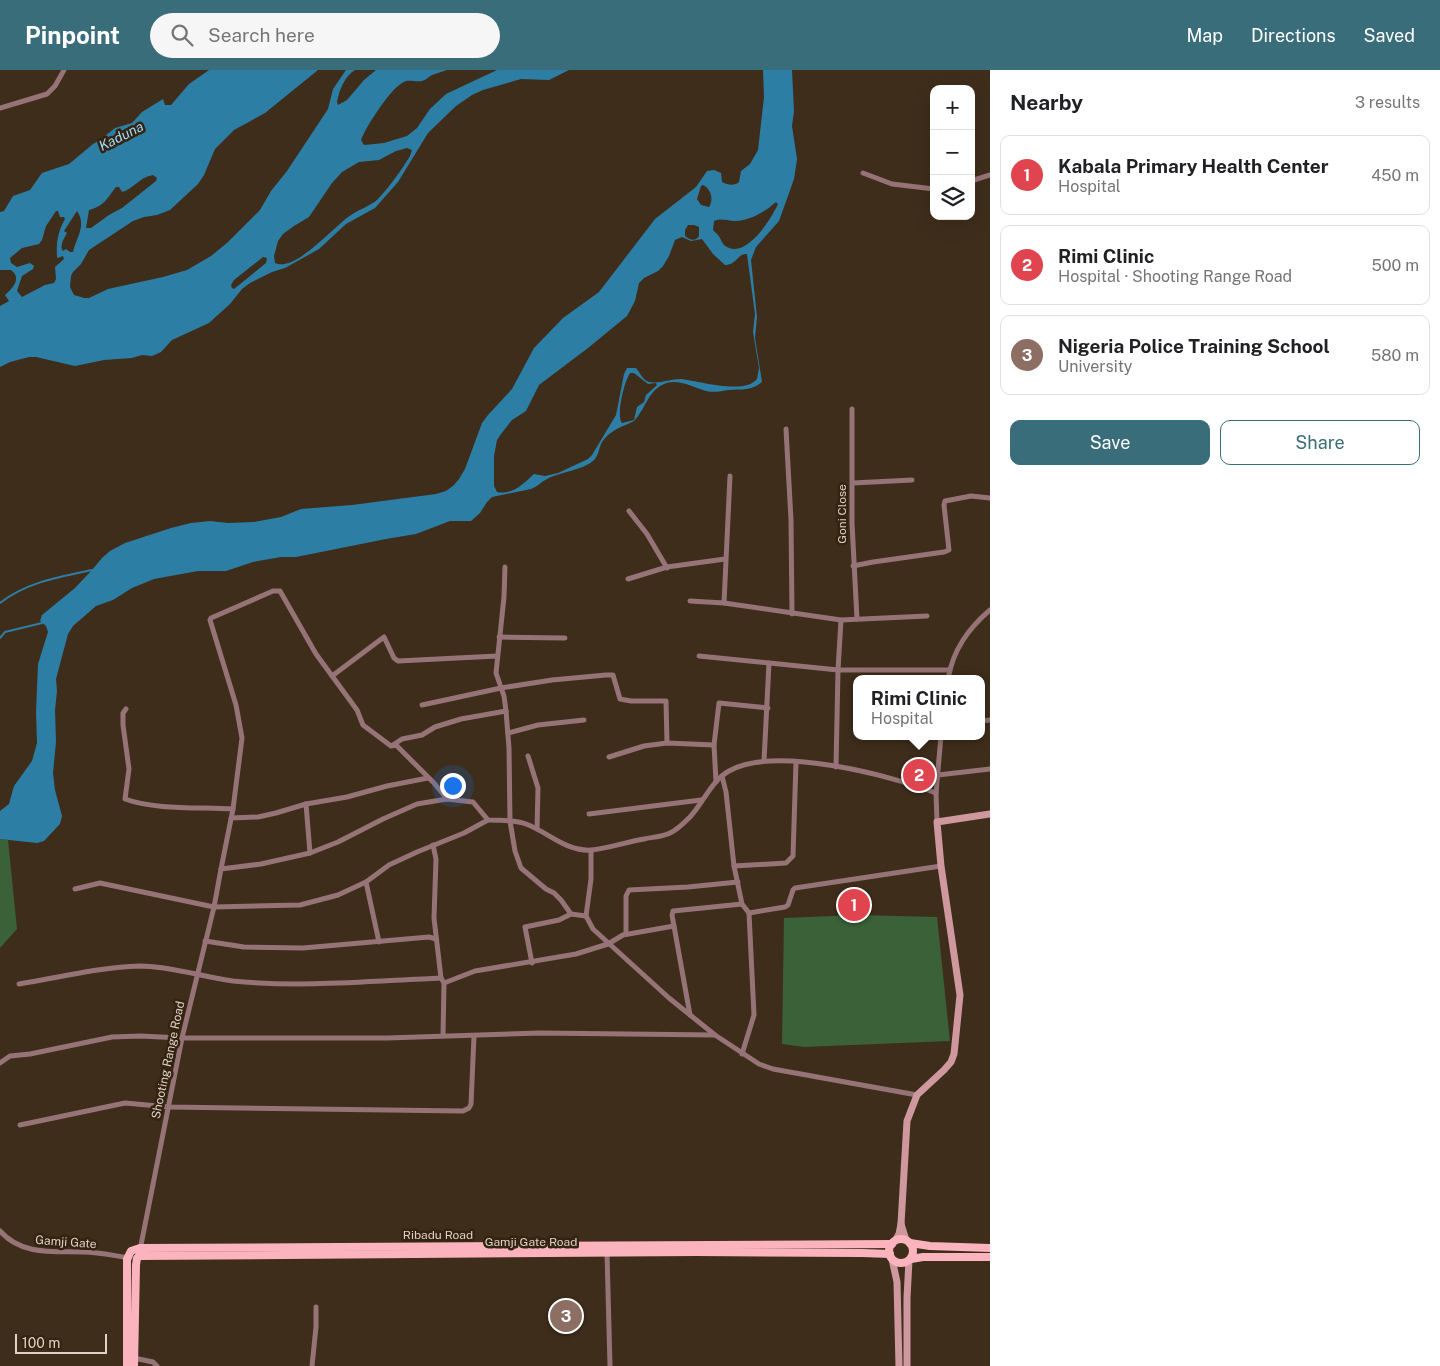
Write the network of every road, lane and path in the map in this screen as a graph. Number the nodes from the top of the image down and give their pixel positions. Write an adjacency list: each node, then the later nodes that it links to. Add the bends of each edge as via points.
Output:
1 (64, 70): 2 (street, via 47,94)
2 (0, 108)
3 (863, 173): 6 (street, via 892,184)
4 (990, 175): 5 (street)
5 (975, 180)
6 (930, 189)
7 (852, 409): 11 (street, Goni Close)
8 (786, 429): 22 (street)
9 (730, 476): 14 (street)
10 (912, 480): 11 (street)
11 (853, 483): 15 (street, Goni Close)
12 (990, 498): 15 (street, via 971,496 946,502 949,550)
13 (629, 512): 17 (street, via 647,534)
14 (726, 559): 17 (street); 20 (street)
15 (853, 566): 24 (street, Goni Close)
16 (505, 568): 26 (street)
17 (667, 568): 18 (street)
18 (628, 579)
19 (690, 602): 20 (street)
20 (724, 603): 22 (street)
21 (990, 610): 32 (street, via 973,624 959,646)
22 (792, 614): 25 (street)
23 (927, 616): 24 (street)
24 (857, 619): 25 (street)
25 (841, 620): 31 (street)
26 (500, 637): 27 (street); 28 (street)
27 (565, 638)
28 (497, 656): 34 (street, via 398,661 384,637); 35 (street, via 496,673)
29 (699, 656): 30 (street)
30 (769, 663): 31 (street); 37 (street)
31 (838, 670): 32 (street); 50 (street)
32 (950, 670): 33 (street)
33 (949, 675)
34 (332, 676): 45 (street, via 357,710 363,725); 60 (street, Shooting Range Road, via 280,591 211,618 242,738)
35 (501, 688): 36 (street); 39 (street); 43 (street, via 606,674 614,676 620,699 666,700)
36 (422, 705)
37 (768, 708): 44 (street, via 719,703); 48 (street)
38 (126, 709): 60 (street, via 123,725 129,769 125,799 167,806)
39 (506, 711): 41 (street); 45 (street, via 461,719 422,735 402,739)
40 (584, 720): 41 (street, via 538,725)
41 (508, 733): 65 (street)
42 (941, 740): 52 (street)
43 (667, 742): 44 (street); 47 (street)
44 (714, 745): 55 (street)
45 (391, 746): 54 (street, via 396,746)
46 (528, 756): 67 (street, via 538,788)
47 (609, 756)
48 (764, 761): 49 (street); 53 (street, via 730,770)
49 (796, 762): 50 (street); 71 (street, via 792,856 786,863)
50 (836, 767): 56 (street, via 886,776)
51 (990, 769): 52 (street)
52 (938, 775): 56 (street)
53 (722, 776): 55 (street); 71 (street)
54 (428, 778): 57 (street); 59 (street)
55 (716, 782): 58 (street)
56 (936, 793): 66 (street)
57 (447, 799): 64 (street, via 473,802); 70 (street, via 417,804)
58 (701, 800): 61 (street); 69 (street, via 691,816 670,833)
59 (306, 804): 63 (street, via 258,816); 70 (street)
60 (232, 809): 63 (street, Shooting Range Road)
61 (590, 814)
62 (990, 814): 66 (street)
63 (231, 818): 73 (street, Shooting Range Road)
64 (488, 820): 65 (street); 68 (street)
65 (510, 821): 67 (street); 80 (street, via 521,868 561,900)
66 (937, 822): 72 (street)
67 (537, 829): 69 (street, via 564,845)
68 (433, 845): 74 (street, via 389,865); 84 (street, via 436,859)
69 (591, 850): 81 (street)
70 (310, 853): 73 (street)
71 (734, 866): 75 (street)
72 (940, 866): 79 (street, via 795,888 786,906); 99 (street, via 960,995 951,1062)
73 (221, 869): 78 (street, Shooting Range Road)
74 (366, 882): 78 (street, via 338,895 300,904); 86 (street)
75 (738, 882): 77 (street); 83 (street, via 628,890)
76 (74, 889): 78 (street, via 100,883)
77 (742, 904): 79 (street); 82 (street, via 675,910 672,915)
78 (214, 907): 85 (street, Shooting Range Road)
79 (750, 913): 97 (street, via 754,1015)
80 (570, 914): 81 (street); 88 (street, via 559,920 525,927)
81 (586, 916): 87 (street, via 593,929)
82 (674, 926): 83 (street); 92 (street)
83 (626, 934): 87 (street)
84 (436, 939): 86 (street); 90 (street)
85 (205, 941): 86 (street, via 268,948); 89 (street, Shooting Range Road)
86 (379, 942)
87 (608, 944): 88 (street); 92 (street)
88 (532, 963): 90 (street, via 475,971)
89 (197, 975): 90 (street, via 232,981 288,983); 91 (street, via 138,966); 96 (street, Shooting Range Road)
90 (442, 981): 94 (street)
91 (19, 984)
92 (690, 1016): 93 (street)
93 (715, 1035): 95 (street, via 540,1033); 97 (street)
94 (443, 1036): 95 (street); 96 (street)
95 (474, 1036): 100 (street, via 471,1104 463,1112)
96 (182, 1038): 98 (street, via 112,1037 10,1056); 100 (street, Shooting Range Road)
97 (742, 1054): 99 (street, via 772,1070)
98 (0, 1063)
99 (917, 1094): 102 (street, via 907,1121)
100 (169, 1107): 101 (street, via 126,1103); 109 (street, Shooting Range Road)
101 (20, 1125)
102 (901, 1224): 104 (street); 105 (street)
103 (0, 1231): 110 (street, Gamji Gate, via 6,1238 28,1249 47,1253 85,1252)
104 (908, 1241): 105 (main road, via 902,1239); 106 (main road, via 930,1246); 113 (main road, via 913,1252)
105 (893, 1243): 107 (main road); 111 (main road)
106 (990, 1248)
107 (545, 1249): 108 (main road, Gamji Gate Road); 109 (main road, Gamji Gate Road)
108 (606, 1253): 111 (main road, Gamji Gate Road, via 842,1252); 119 (street)
109 (140, 1254): 110 (main road, via 131,1251); 115 (main road, via 134,1294)
110 (127, 1257): 116 (main road)
111 (891, 1257): 113 (main road, via 900,1263); 120 (street, via 897,1282)
112 (990, 1257): 113 (main road, via 923,1256)
113 (910, 1259): 121 (street)
114 (316, 1306): 118 (street)
115 (134, 1362): 117 (street, via 153,1362)
116 (127, 1366)
117 (157, 1366)
118 (312, 1366)
119 (610, 1366)
120 (899, 1366)
121 (907, 1366)

